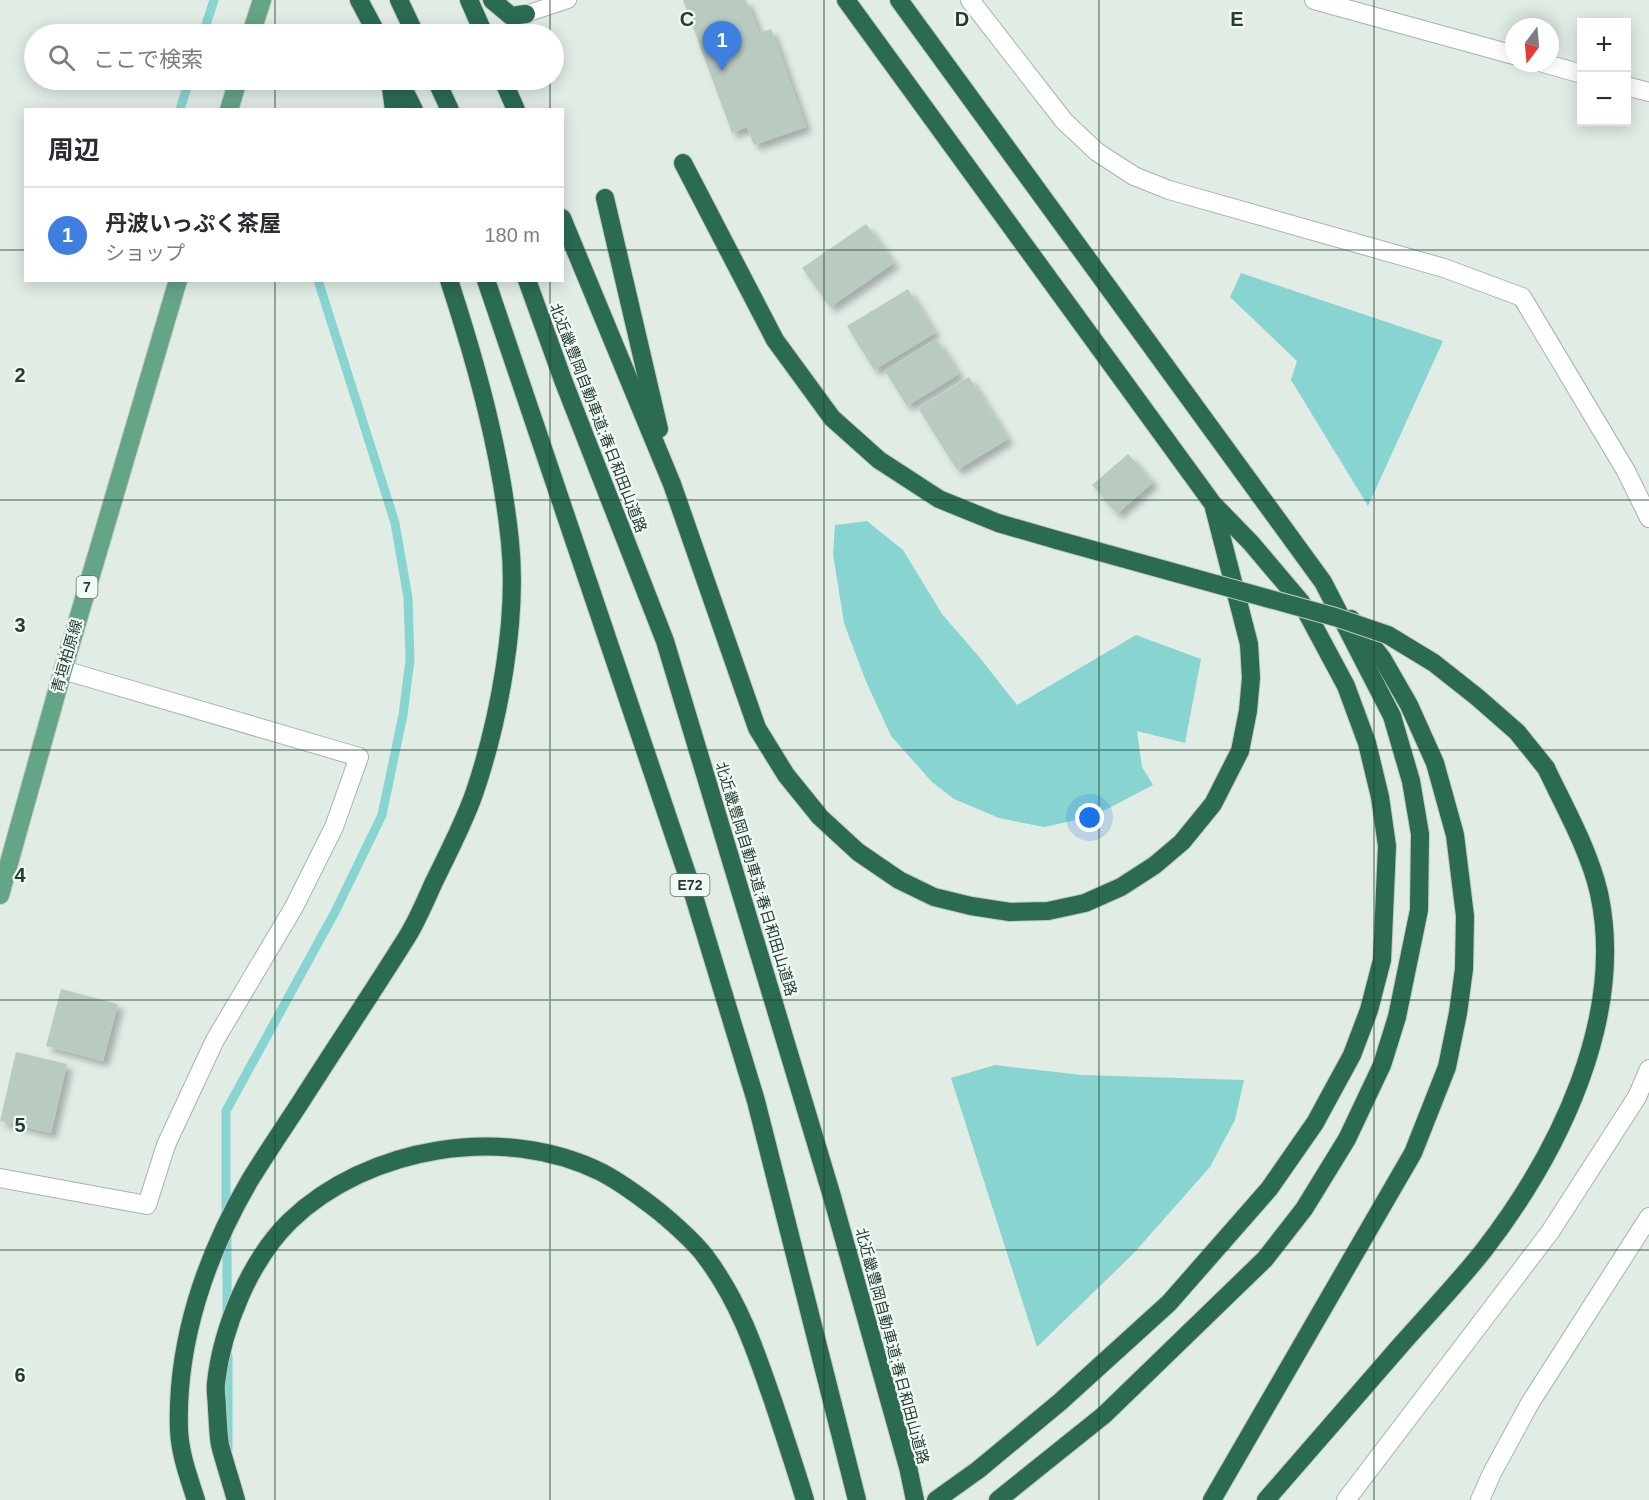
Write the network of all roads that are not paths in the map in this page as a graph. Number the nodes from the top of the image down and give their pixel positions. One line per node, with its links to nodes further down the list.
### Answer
1 (262, 0): 12 (main road)
2 (399, 0): 14 (highway)
3 (469, 0): 15 (highway)
4 (492, 0): 11 (highway)
5 (568, 0): 11 (lane)
6 (846, 0): 39 (highway)
7 (899, 0): 41 (highway)
8 (970, 0): 40 (street)
9 (1314, 0): 16 (street)
10 (360, 1): 13 (highway)
11 (526, 14)
12 (254, 24)
13 (372, 24)
14 (410, 24)
15 (480, 24)
16 (1505, 53)
17 (1559, 68): 18 (street)
18 (1577, 73)
19 (1631, 87): 25 (street)
20 (235, 90): 26 (main road)
21 (391, 90): 27 (highway)
22 (404, 90): 28 (highway)
23 (441, 90): 29 (highway)
24 (507, 90): 30 (highway)
25 (1649, 92)
26 (230, 108)
27 (394, 108)
28 (413, 108)
29 (449, 108)
30 (515, 108)
31 (683, 163): 55 (highway, bridge)
32 (605, 198): 38 (highway)
33 (564, 223): 38 (highway)
34 (177, 282): 42 (main road, 青垣柏原線 / 7)
35 (450, 282): 47 (highway)
36 (487, 282): 50 (highway, E72)
37 (528, 282): 51 (highway, 北近畿豊岡自動車道;春日和田山道路)
38 (672, 484): 39 (highway)
39 (1213, 504): 52 (highway)
40 (1649, 518)
41 (1323, 582): 53 (highway); 54 (highway)
42 (63, 670): 43 (main road, 青垣柏原線 / 7); 45 (street)
43 (0, 895)
44 (1649, 1069): 56 (street)
45 (0, 1178)
46 (1647, 1225): 57 (street)
47 (196, 1500)
48 (236, 1500): 49 (highway)
49 (805, 1500)
50 (857, 1500)
51 (915, 1500)
52 (936, 1500)
53 (998, 1500)
54 (1212, 1500)
55 (1266, 1500)
56 (1346, 1500)
57 (1480, 1500)

